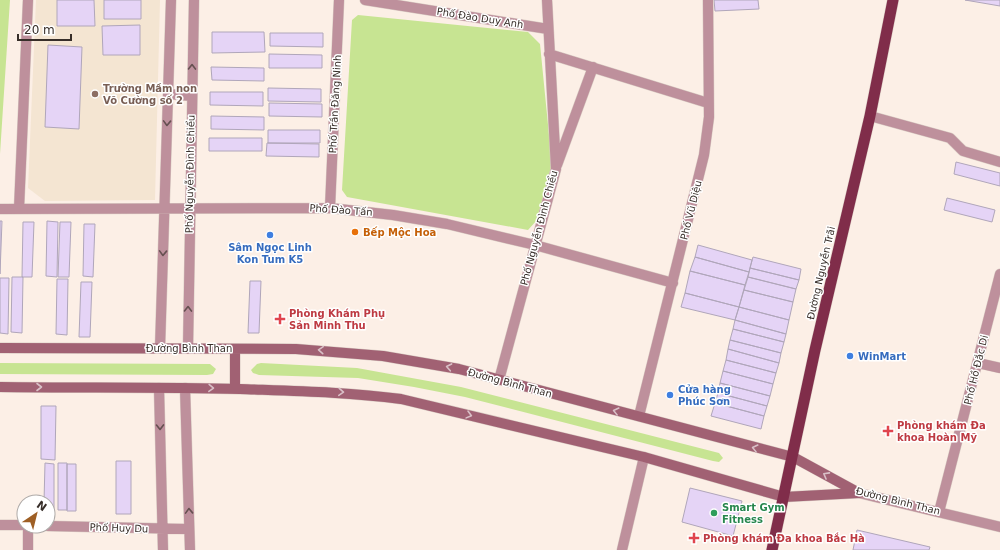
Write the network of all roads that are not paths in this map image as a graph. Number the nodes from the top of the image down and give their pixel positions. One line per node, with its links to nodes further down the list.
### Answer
1 (28, 0): 20 (street)
2 (170, 0): 12 (street)
3 (194, 0): 13 (street, Phố Nguyễn Đình Chiểu, one-way to 3)
4 (340, 0): 18 (street, Phố Trần Đăng Ninh)
5 (365, 0): 9 (street, Phố Đào Duy Anh)
6 (547, 0): 9 (street, Phố Nguyễn Đình Chiểu)
7 (708, 0): 14 (street, Phố Vũ Diệu)
8 (893, 0): 15 (highway, Đường Nguyễn Trãi)
9 (548, 29): 10 (street, Phố Nguyễn Đình Chiểu)
10 (549, 54): 11 (street); 17 (street, Phố Nguyễn Đình Chiểu)
11 (593, 68): 14 (street); 17 (street)
12 (168, 94): 13 (street); 21 (street, one-way to 21)
13 (192, 96): 22 (street, Phố Nguyễn Đình Chiểu)
14 (708, 103): 25 (street, Phố Vũ Diệu)
15 (870, 116): 16 (street); 38 (highway, Đường Nguyễn Trãi)
16 (1000, 162)
17 (556, 169): 23 (street, Phố Nguyễn Đình Chiểu)
18 (330, 208): 22 (street, Phố Đào Tấn); 23 (street, Phố Đào Tấn)
19 (0, 209): 20 (street, Phố Đào Tấn)
20 (19, 209): 21 (street, Phố Đào Tấn)
21 (164, 209): 22 (street, Phố Đào Tấn); 27 (street, one-way to 27)
22 (190, 209): 28 (street, Phố Nguyễn Đình Chiểu, one-way to 22)
23 (535, 245): 25 (street, Phố Đào Tấn); 32 (street, Phố Nguyễn Đình Chiểu)
24 (1000, 274): 30 (street, Phố Hồ Đắc Di)
25 (673, 283): 37 (street, Phố Vũ Diệu)
26 (0, 348): 27 (main road, Đường Bình Than)
27 (160, 348): 28 (main road, Đường Bình Than)
28 (188, 348): 29 (main road, Đường Bình Than)
29 (235, 348): 32 (main road, Đường Bình Than, one-way to 29); 36 (main road)
30 (978, 363): 31 (street); 42 (street, Phố Hồ Đắc Di)
31 (1000, 368)
32 (499, 380): 37 (main road, Đường Bình Than, one-way to 32)
33 (0, 387): 34 (main road, one-way to 34)
34 (159, 388): 35 (main road); 47 (street, one-way to 47)
35 (185, 388): 36 (main road, one-way to 36); 48 (street, one-way to 35)
36 (235, 389): 39 (main road, one-way to 39)
37 (639, 416): 38 (main road, Đường Bình Than, one-way to 37)
38 (793, 457): 40 (main road, Đường Bình Than, one-way to 38); 41 (highway, Đường Nguyễn Trãi)
39 (644, 458): 41 (main road); 53 (street)
40 (859, 493): 41 (main road); 42 (street, Đường Bình Than)
41 (784, 497): 54 (highway, Đường Nguyễn Trãi)
42 (939, 512): 46 (street, Đường Bình Than)
43 (0, 525): 44 (street)
44 (16, 525)
45 (56, 526): 47 (street, Phố Huy Du)
46 (1000, 527)
47 (162, 529): 48 (street, Phố Huy Du); 51 (street)
48 (189, 529): 52 (street)
49 (28, 534): 50 (street)
50 (28, 550)
51 (163, 550)
52 (190, 550)
53 (622, 550)
54 (772, 550)

